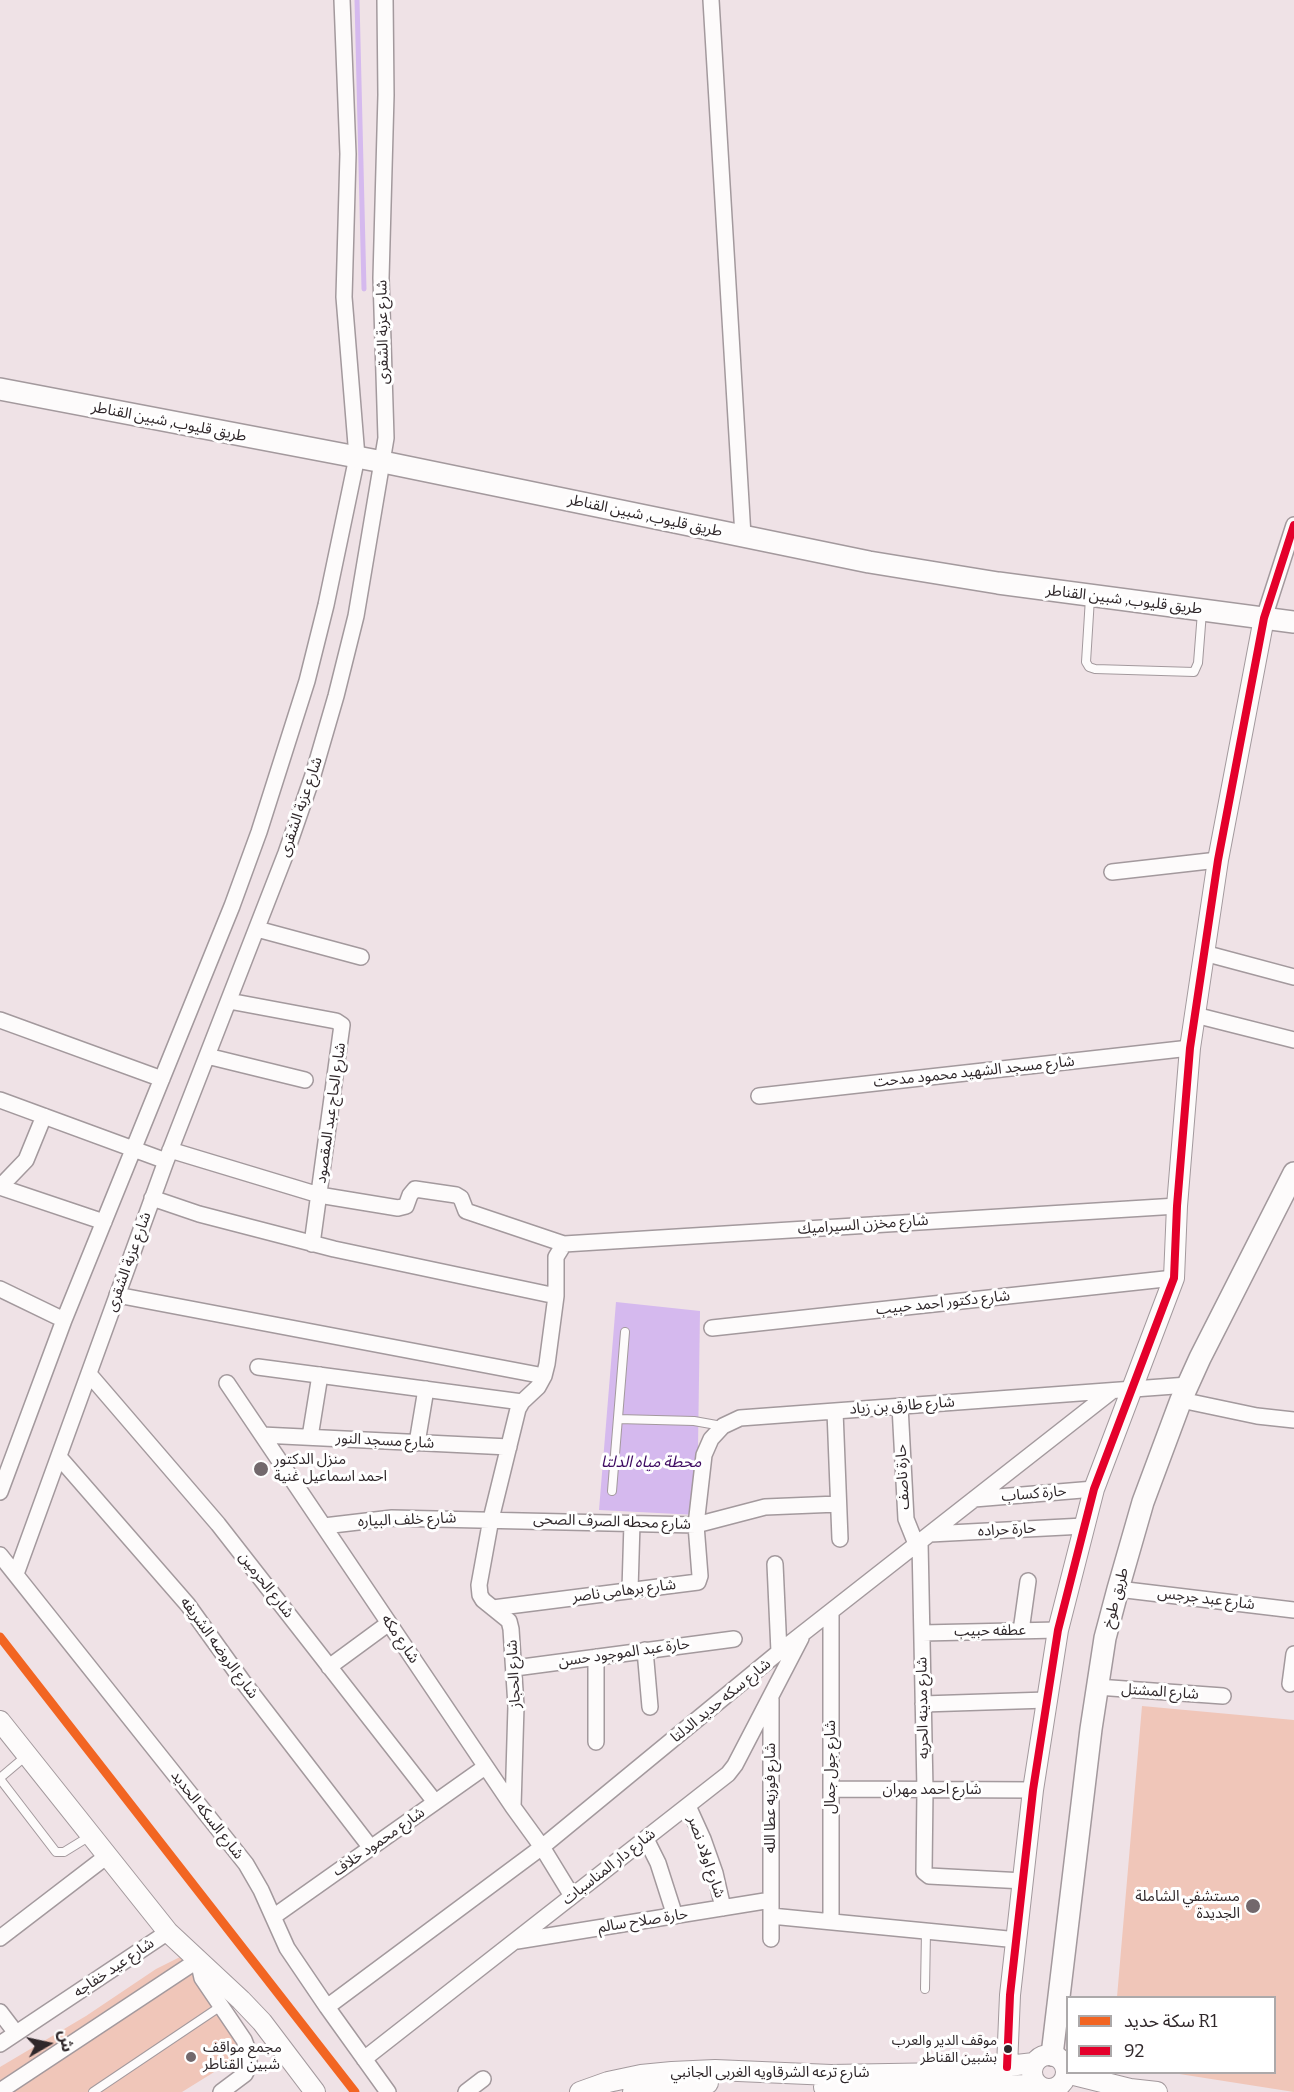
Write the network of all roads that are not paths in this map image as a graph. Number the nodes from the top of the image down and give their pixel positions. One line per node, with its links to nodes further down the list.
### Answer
1 (342, 0): 5 (street, شارع عزبة الشقرى)
2 (385, 0): 6 (street, شارع عزبة الشقرى)
3 (711, 0): 8 (street)
4 (0, 389): 5 (main road, طريق قليوب, شبين القناطر)
5 (357, 457): 6 (main road, طريق قليوب, شبين القناطر); 25 (street, شارع عزبة الشقرى)
6 (383, 462): 8 (main road, طريق قليوب, شبين القناطر); 15 (street, شارع عزبة الشقرى)
7 (1294, 525): 11 (street)
8 (743, 536): 9 (main road, طريق قليوب, شبين القناطر)
9 (1091, 596): 10 (main road, طريق قليوب, شبين القناطر); 10 (lane)
10 (1202, 610): 11 (main road, طريق قليوب, شبين القناطر)
11 (1264, 618): 12 (main road, طريق قليوب, شبين القناطر); 13 (street)
12 (1293, 620)
13 (1218, 860): 14 (street); 16 (street)
14 (1112, 872)
15 (257, 929): 17 (street); 19 (street, شارع عزبة الشقرى)
16 (1204, 953): 18 (street); 20 (street)
17 (361, 957)
18 (1294, 977)
19 (229, 1000): 24 (street, شارع عزبة الشقرى); 34 (street, شارع الحاج عبد المقصود)
20 (1195, 1015): 22 (street); 23 (street)
21 (0, 1020): 25 (street)
22 (1294, 1040)
23 (1190, 1048): 27 (street, شارع مسجد الشهيد محمود مدحت); 36 (street)
24 (207, 1056): 26 (street); 31 (street, شارع عزبة الشقرى)
25 (162, 1079): 30 (street, شارع عزبة الشقرى)
26 (305, 1080)
27 (759, 1096)
28 (0, 1100): 29 (street)
29 (44, 1116): 30 (street); 33 (street)
30 (133, 1149): 31 (street); 37 (street, شارع عزبة الشقرى)
31 (168, 1156): 34 (street); 35 (street, شارع عزبة الشقرى)
32 (1294, 1173): 54 (main road, طريق طوخ)
33 (0, 1187): 37 (street)
34 (319, 1196): 38 (street, شارع الحاج عبد المقصود); 39 (street)
35 (152, 1198): 38 (street); 42 (street, شارع عزبة الشقرى)
36 (1177, 1206): 39 (street, شارع مخزن السيراميك); 40 (street)
37 (104, 1222): 44 (street, شارع عزبة الشقرى)
38 (312, 1244): 43 (street)
39 (560, 1250): 43 (street)
40 (1174, 1278): 45 (street, شارع دكتور احمد حبيب); 53 (street)
41 (0, 1289): 44 (street)
42 (117, 1295): 48 (street, شارع عزبة الشقرى); 50 (street)
43 (556, 1296): 50 (street)
44 (64, 1320): 68 (street, شارع عزبة الشقرى)
45 (712, 1328)
46 (625, 1332): 58 (lane)
47 (258, 1367): 49 (street)
48 (89, 1374): 65 (street, شارع عزبة الشقرى); 97 (street, شارع الحرمين)
49 (320, 1375): 52 (street); 62 (street)
50 (544, 1376): 55 (street)
51 (227, 1383): 61 (street, شارع مكه)
52 (426, 1389): 55 (street); 63 (street)
53 (1122, 1390): 54 (street, شارع طارق بن زياد); 56 (street, شارع طارق بن زياد); 66 (street); 69 (street, شارع سكه حديد الدلتا)
54 (1185, 1392): 59 (street, شارع طارق بن زياد); 82 (main road, طريق طوخ)
55 (522, 1402): 64 (street, شارع الحجاز)
56 (900, 1406): 57 (street, شارع طارق بن زياد); 77 (street, حارة ناصف)
57 (835, 1411): 60 (street, شارع طارق بن زياد); 70 (street)
58 (618, 1419): 60 (lane); 67 (lane)
59 (1294, 1420)
60 (723, 1426): 73 (street)
61 (262, 1435): 62 (street, شارع مسجد النور); 74 (street, شارع مكه)
62 (310, 1437): 63 (street, شارع مسجد النور)
63 (417, 1443): 64 (street, شارع مسجد النور)
64 (508, 1447): 71 (street, شارع الحجاز)
65 (59, 1457): 80 (street, شارع عزبة الشقرى); 120 (street, شارع الروضه الشريفه)
66 (1094, 1489): 69 (street, حارة كساب); 75 (street)
67 (612, 1491)
68 (0, 1492)
69 (974, 1499): 77 (street, شارع سكه حديد الدلتا)
70 (838, 1504): 73 (street, شارع محطه الصرف الصحى); 76 (street)
71 (491, 1519): 72 (street, شارع محطه الصرف الصحى); 74 (street, شارع خلف البياره); 84 (street, شارع الحجاز)
72 (632, 1523): 73 (street, شارع محطه الصرف الصحى); 83 (street)
73 (696, 1525): 83 (street, شارع برهامى ناصر)
74 (324, 1526): 87 (street, شارع مكه)
75 (1084, 1526): 77 (street, حارة حراده); 88 (street)
76 (840, 1539)
77 (922, 1540): 86 (street, شارع سكه حديد الدلتا); 91 (street, شارع مدينه الحريه)
78 (0, 1555): 80 (street, شارع السكه الحديد)
79 (775, 1564): 94 (street)
80 (16, 1574): 128 (street, شارع السكه الحديد)
81 (1028, 1581): 89 (street)
82 (1118, 1589): 85 (street, شارع عبد جرجس); 100 (main road, طريق طوخ)
83 (630, 1590): 84 (street, شارع برهامى ناصر)
84 (493, 1608): 98 (street, شارع الحجاز)
85 (1294, 1610)
86 (831, 1612): 90 (street, شارع سكه حديد الدلتا); 111 (street, شارع جول جمال)
87 (389, 1623): 97 (street); 109 (street, شارع مكه)
88 (1058, 1630): 89 (street, عطفه حبيب); 103 (street)
89 (1022, 1631): 91 (street, عطفه حبيب)
90 (804, 1633): 94 (street, شارع سكه حديد الدلتا); 101 (street, شارع دار المناسبات)
91 (922, 1633): 104 (street, شارع مدينه الحريه)
92 (734, 1639): 93 (street, حارة عبد الموجود حسن)
93 (645, 1650): 96 (street, حارة عبد الموجود حسن); 105 (street)
94 (779, 1652): 119 (street, شارع سكه حديد الدلتا)
95 (1294, 1654): 99 (street)
96 (596, 1657): 98 (street, حارة عبد الموجود حسن); 107 (street)
97 (329, 1667): 114 (street, شارع الحرمين)
98 (515, 1668): 116 (street, شارع الحجاز)
99 (1290, 1684)
100 (1097, 1687): 102 (street, شارع المشتل); 144 (main road, طريق طوخ)
101 (771, 1696): 115 (street, شارع دار المناسبات); 124 (street, شارع فوزيه عطا الله)
102 (1223, 1696)
103 (1047, 1700): 104 (street); 113 (street)
104 (923, 1704): 112 (street, شارع مدينه الحريه)
105 (650, 1707)
106 (0, 1721): 108 (street)
107 (596, 1742)
108 (27, 1755): 110 (lane); 117 (street)
109 (485, 1767): 114 (street, شارع محمود خلاف); 116 (street, شارع مكه)
110 (0, 1778): 117 (lane)
111 (831, 1789): 112 (street, شارع احمد مهران); 129 (street, شارع جول جمال)
112 (925, 1790): 113 (street, شارع احمد مهران); 122 (street, شارع مدينه الحريه)
113 (1033, 1790): 122 (street)
114 (435, 1802): 120 (street, شارع محمود خلاف)
115 (688, 1806): 118 (street, شارع دار المناسبات); 125 (street, شارع اولاد نصر)
116 (513, 1808): 119 (street, شارع مكه)
117 (91, 1836): 121 (street)
118 (646, 1839): 123 (street, شارع دار المناسبات); 126 (street)
119 (542, 1847): 123 (street, شارع مكه); 139 (street, شارع سكه حديد الدلتا)
120 (371, 1848): 128 (street, شارع محمود خلاف)
121 (107, 1856): 131 (street); 132 (street)
122 (1024, 1881): 134 (street)
123 (572, 1896): 135 (street, شارع دار المناسبات)
124 (771, 1900): 125 (street, حارة صلاح سالم); 127 (street, شارع فوزيه عطا الله)
125 (723, 1908): 126 (street, حارة صلاح سالم)
126 (675, 1916): 135 (street, حارة صلاح سالم)
127 (771, 1916): 129 (street); 133 (street, شارع فوزيه عطا الله)
128 (273, 1917): 139 (street, شارع السكه الحديد)
129 (831, 1921): 130 (street)
130 (926, 1931): 134 (street); 137 (lane)
131 (168, 1932): 136 (street); 141 (street, شارع عيد خفاجه)
132 (0, 1938)
133 (771, 1939)
134 (1018, 1940): 145 (street)
135 (514, 1941): 143 (street, شارع دار المناسبات)
136 (198, 1960): 138 (street); 150 (street); 153 (street)
137 (925, 1989)
138 (221, 2006): 151 (lane); 152 (street)
139 (327, 2007): 143 (street, شارع السكه الحديد)
140 (0, 2012): 141 (street)
141 (16, 2033): 142 (street, شارع عيد خفاجه)
142 (0, 2044)
143 (364, 2059): 154 (street, شارع السكه الحديد)
144 (1043, 2059): 145 (street, شارع ترعه الشرقاويه الغربى الجانبي); 146 (street); 149 (street)
145 (1007, 2067): 156 (street, شارع ترعه الشرقاويه الغربى الجانبي)
146 (1066, 2073): 149 (street)
147 (1070, 2074): 158 (street)
148 (483, 2079): 155 (street)
149 (1037, 2084): 157 (street)
150 (0, 2091)
151 (93, 2092)
152 (221, 2092)
153 (315, 2092)
154 (388, 2092)
155 (466, 2092)
156 (580, 2092)
157 (633, 2092)
158 (1157, 2092)

